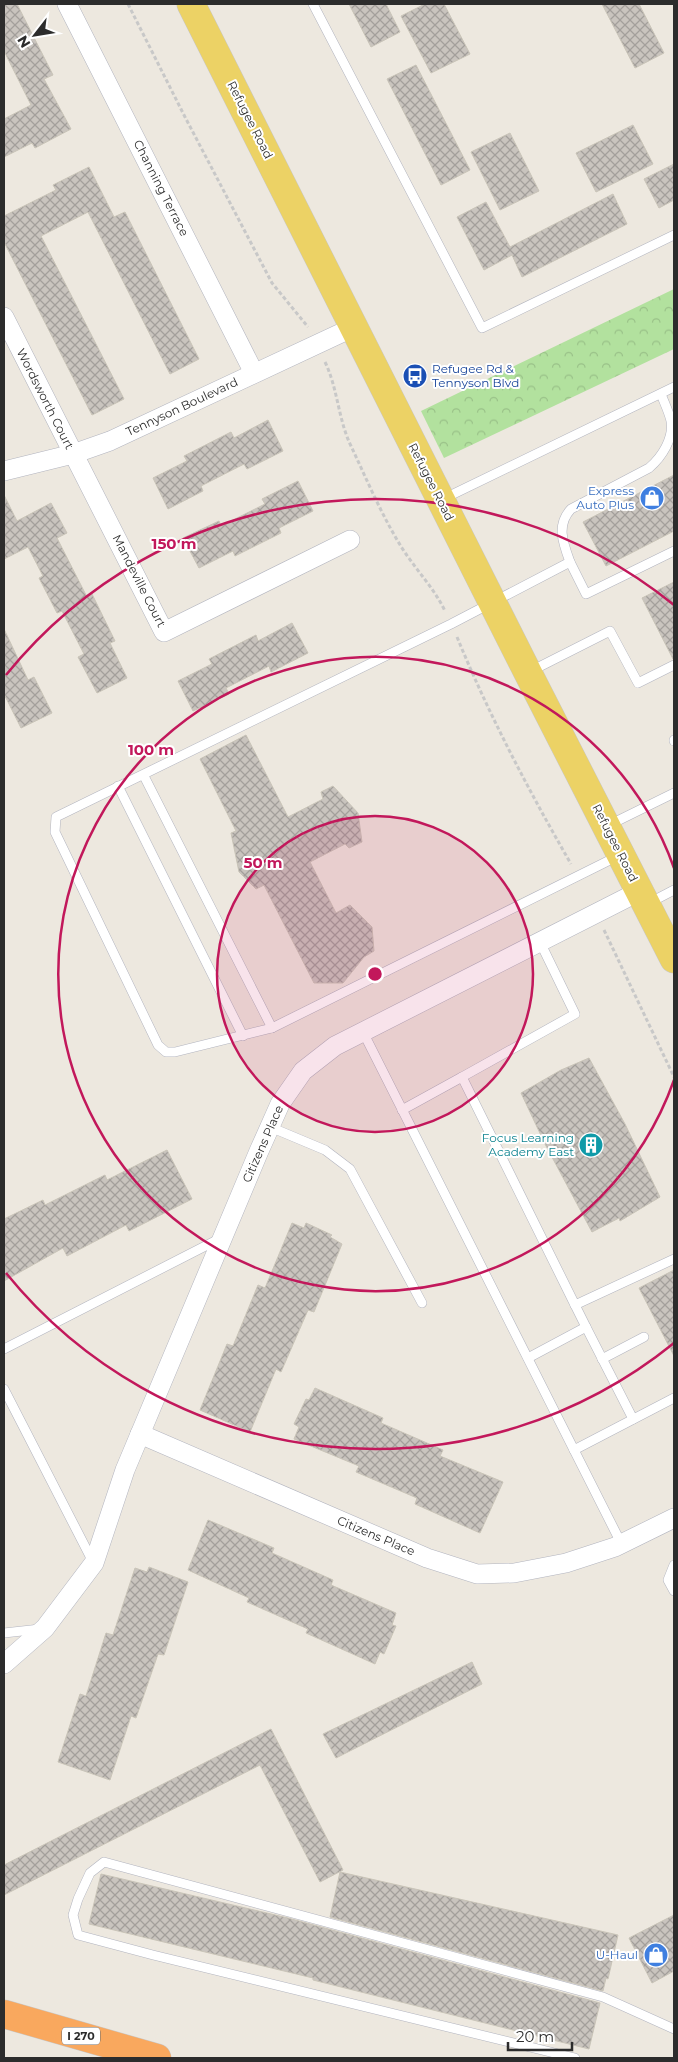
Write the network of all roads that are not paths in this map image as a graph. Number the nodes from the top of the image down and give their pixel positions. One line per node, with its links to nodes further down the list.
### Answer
1 (67, 4): 7 (street, Channing Terrace)
2 (191, 4): 6 (main road, Refugee Road)
3 (313, 4): 4 (lane)
4 (674, 235)
5 (4, 317): 10 (street, Wordsworth Court)
6 (354, 327): 7 (street, Tennyson Boulevard); 12 (main road, Refugee Road)
7 (254, 373): 10 (street, Tennyson Boulevard)
8 (674, 387): 9 (lane)
9 (661, 394): 12 (lane); 15 (lane)
10 (74, 454): 11 (street, Tennyson Boulevard); 13 (street, Mandeville Court)
11 (4, 471)
12 (440, 500): 16 (main road, Refugee Road)
13 (350, 540)
14 (674, 552): 15 (lane)
15 (570, 562): 16 (lane)
16 (493, 604): 18 (main road, Refugee Road); 19 (lane)
17 (674, 665): 18 (lane)
18 (528, 672): 22 (main road, Refugee Road)
19 (144, 776): 20 (lane); 28 (lane)
20 (118, 786): 30 (lane); 30 (lane)
21 (674, 793): 22 (lane)
22 (606, 826): 23 (main road, Refugee Road)
23 (621, 855): 25 (main road, Refugee Road); 28 (lane)
24 (674, 890): 25 (lane)
25 (643, 898): 26 (street, Citizens Place); 27 (main road, Refugee Road)
26 (540, 942): 29 (street, Citizens Place); 31 (lane)
27 (673, 954)
28 (272, 1028): 30 (lane)
29 (362, 1032): 32 (lane); 33 (street, Citizens Place)
30 (243, 1036)
31 (462, 1077): 32 (lane); 37 (lane)
32 (402, 1110): 41 (lane)
33 (270, 1126): 34 (street, Citizens Place); 36 (lane)
34 (223, 1236): 40 (lane); 46 (street, Citizens Place)
35 (674, 1259): 37 (lane)
36 (422, 1302)
37 (575, 1305): 38 (lane)
38 (586, 1327): 41 (lane); 42 (lane)
39 (644, 1338): 42 (lane)
40 (4, 1349)
41 (528, 1358): 47 (lane)
42 (602, 1359): 45 (lane)
43 (4, 1389): 50 (lane)
44 (674, 1398): 45 (lane)
45 (633, 1419): 47 (lane)
46 (140, 1434): 49 (street, Citizens Place); 50 (street, Citizens Place)
47 (574, 1450): 49 (lane)
48 (674, 1521): 49 (street, Citizens Place)
49 (622, 1543)
50 (94, 1563): 53 (street, Citizens Place)
51 (674, 1565): 52 (lane)
52 (674, 1591)
53 (45, 1628): 54 (lane); 55 (street, Citizens Place)
54 (4, 1633)
55 (4, 1664)
56 (4, 2014): 58 (highway, I 270)
57 (674, 2029): 59 (lane)
58 (157, 2058)
59 (575, 2058)

